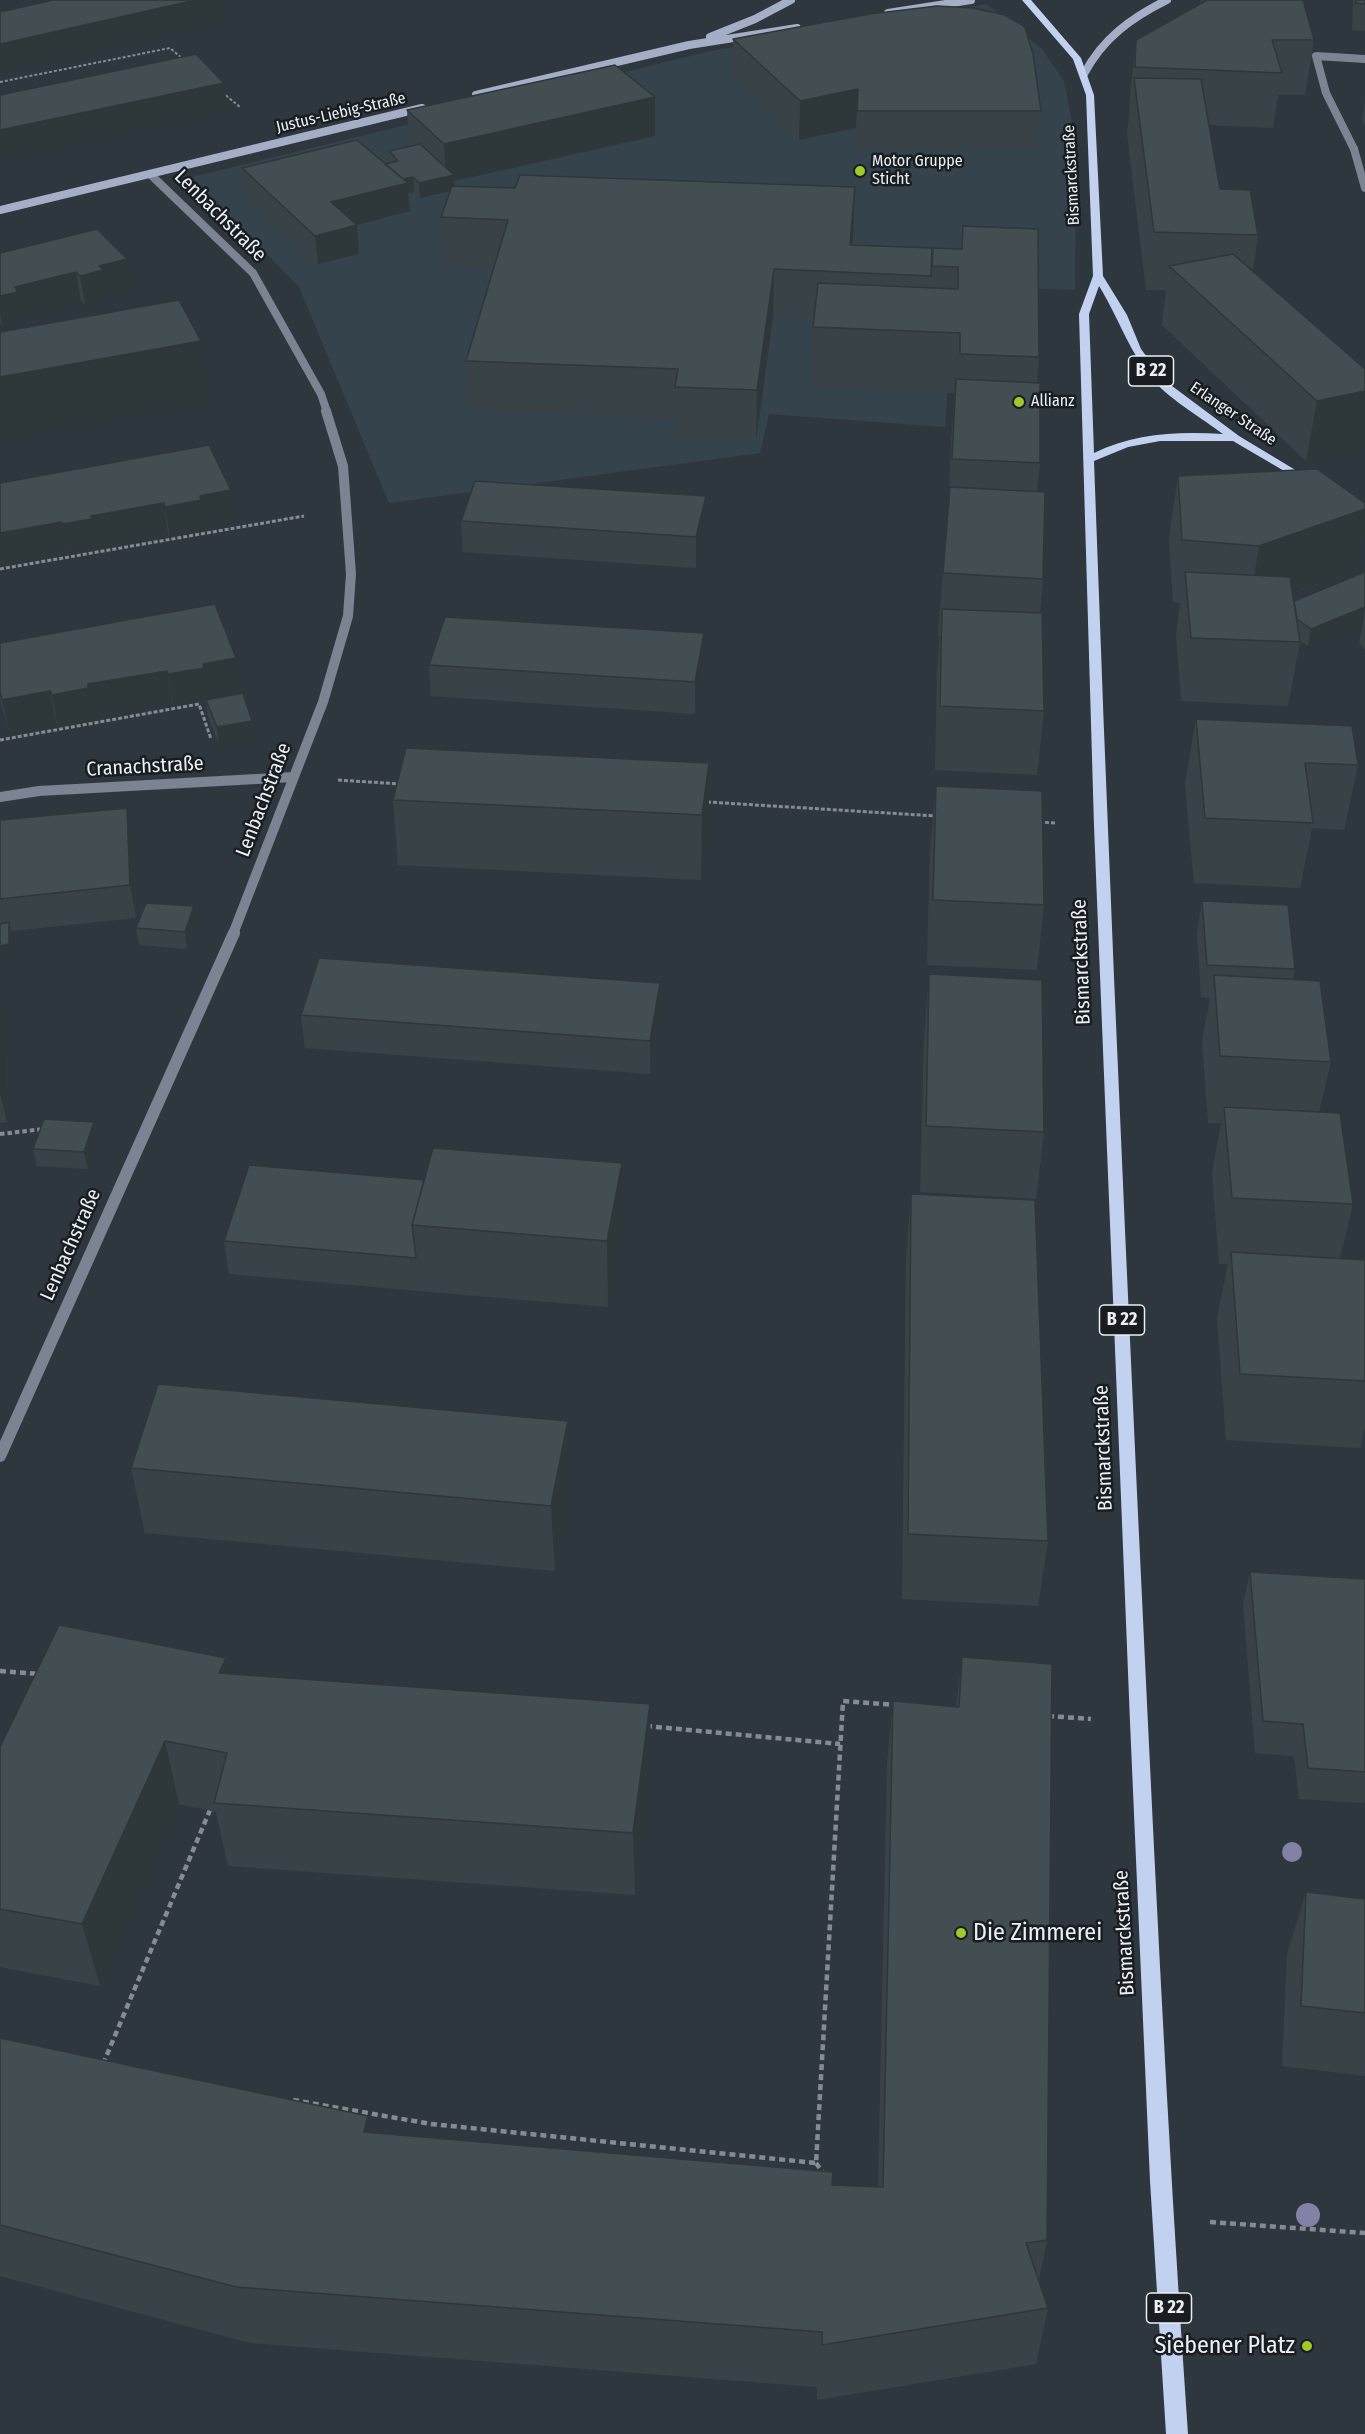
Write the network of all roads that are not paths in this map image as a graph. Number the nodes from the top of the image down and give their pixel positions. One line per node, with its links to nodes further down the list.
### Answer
1 (791, 0): 7 (main road)
2 (972, 0): 5 (main road)
3 (1026, 0): 9 (main road, B 22)
4 (1167, 0): 9 (main road)
5 (882, 14)
6 (803, 27): 7 (main road)
7 (689, 45): 10 (main road)
8 (1365, 59): 13 (street)
9 (1084, 74): 15 (main road, Bismarckstraße / B 22)
10 (462, 98)
11 (428, 106): 12 (main road, Justus-Liebig-Straße)
12 (151, 175): 14 (main road, Justus-Liebig-Straße); 19 (street, Lenbachstraße)
13 (1365, 188)
14 (0, 210)
15 (1098, 276): 16 (main road, Erlanger Straße / B 22); 17 (main road, B 22)
16 (1235, 438): 17 (main road, B 22); 18 (main road, Erlanger Straße / B 22)
17 (1090, 459): 22 (main road, Bismarckstraße / B 22)
18 (1318, 487)
19 (293, 777): 20 (street, Cranachstraße); 21 (street, Lenbachstraße)
20 (0, 797)
21 (0, 1456)
22 (1177, 2434)

